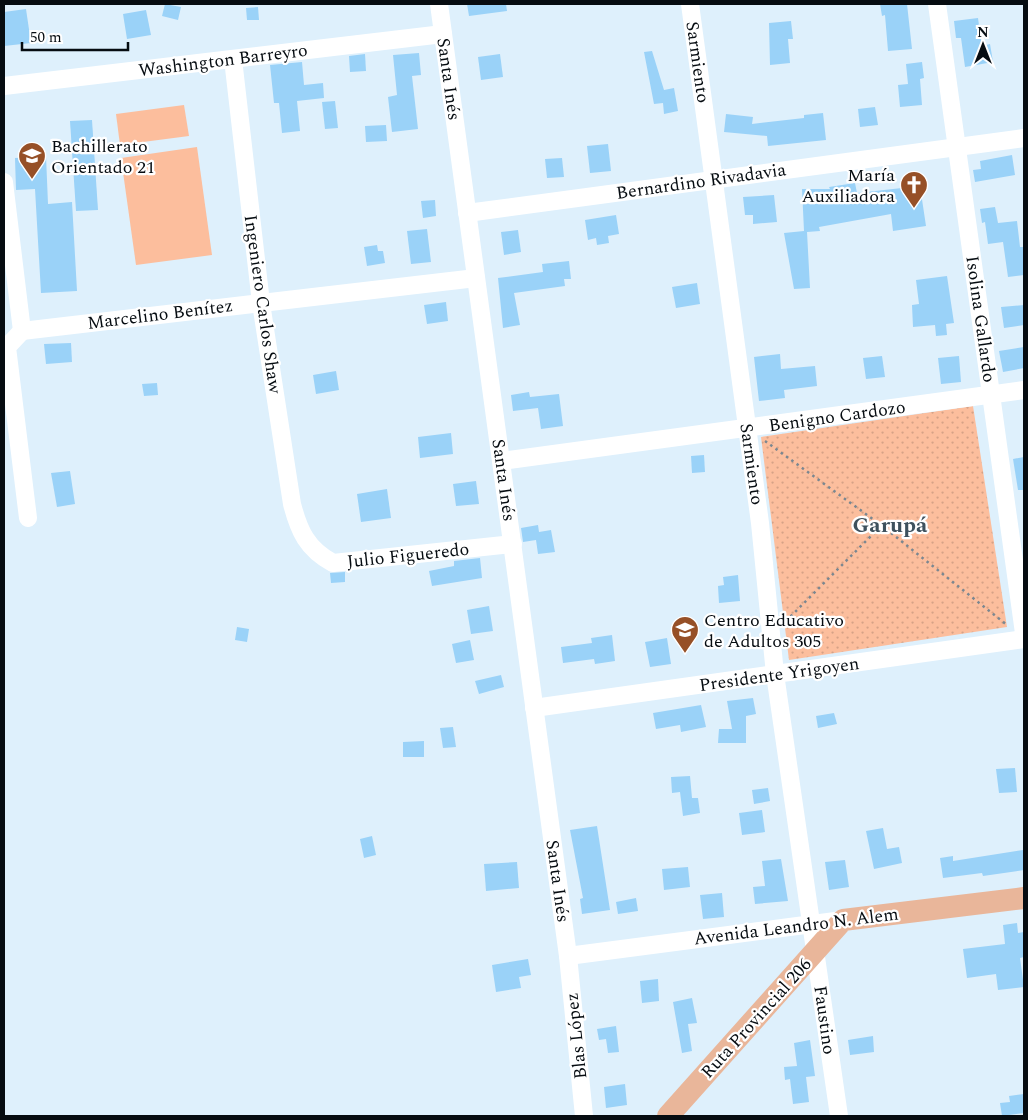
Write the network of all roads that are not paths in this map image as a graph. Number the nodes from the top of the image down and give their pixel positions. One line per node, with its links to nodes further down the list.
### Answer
1 (439, 4): 4 (street, Santa Inés)
2 (690, 4): 9 (street, Sarmiento)
3 (936, 4): 8 (street, Isolina Gallardo)
4 (443, 34): 5 (street, Washington Barreyro); 11 (street, Santa Inés)
5 (233, 59): 6 (street, Washington Barreyro); 13 (street, Ingeniero Carlos Shaw)
6 (4, 86)
7 (1024, 138): 8 (street, Bernardino Rivadavia)
8 (956, 147): 9 (street, Bernardino Rivadavia); 16 (street, Isolina Gallardo)
9 (714, 180): 11 (street, Bernardino Rivadavia); 17 (street, Sarmiento)
10 (4, 182): 14 (street)
11 (467, 213): 12 (street, Santa Inés)
12 (476, 278): 13 (street, Marcelino Benítez); 18 (street, Santa Inés)
13 (262, 302): 14 (street, Marcelino Benítez); 21 (street, Ingeniero Carlos Shaw)
14 (22, 331): 19 (street)
15 (1024, 390): 16 (street, Benigno Cardozo)
16 (991, 394): 17 (street, Benigno Cardozo); 22 (street, Isolina Gallardo)
17 (747, 428): 18 (street, Benigno Cardozo); 24 (street, Sarmiento)
18 (501, 461): 20 (street, Santa Inés)
19 (28, 518)
20 (513, 544): 21 (street, Julio Figueredo); 25 (street, Santa Inés)
21 (309, 546)
22 (1017, 630)
23 (1024, 639): 24 (street, Presidente Yrigoyen)
24 (775, 674): 25 (street, Presidente Yrigoyen); 28 (street, Sarmiento)
25 (534, 708): 30 (street, Santa Inés)
26 (1024, 898): 27 (main road, Avenida Leandro N. Alem)
27 (843, 920): 28 (street, Avenida Leandro N. Alem); 29 (main road, Ruta Provincial 206)
28 (812, 924): 29 (street, Faustino); 30 (street, Avenida Leandro N. Alem)
29 (815, 952): 32 (main road, Ruta Provincial 206); 33 (street, Faustino)
30 (568, 956): 31 (street, Blas López)
31 (584, 1116)
32 (668, 1116)
33 (839, 1116)

